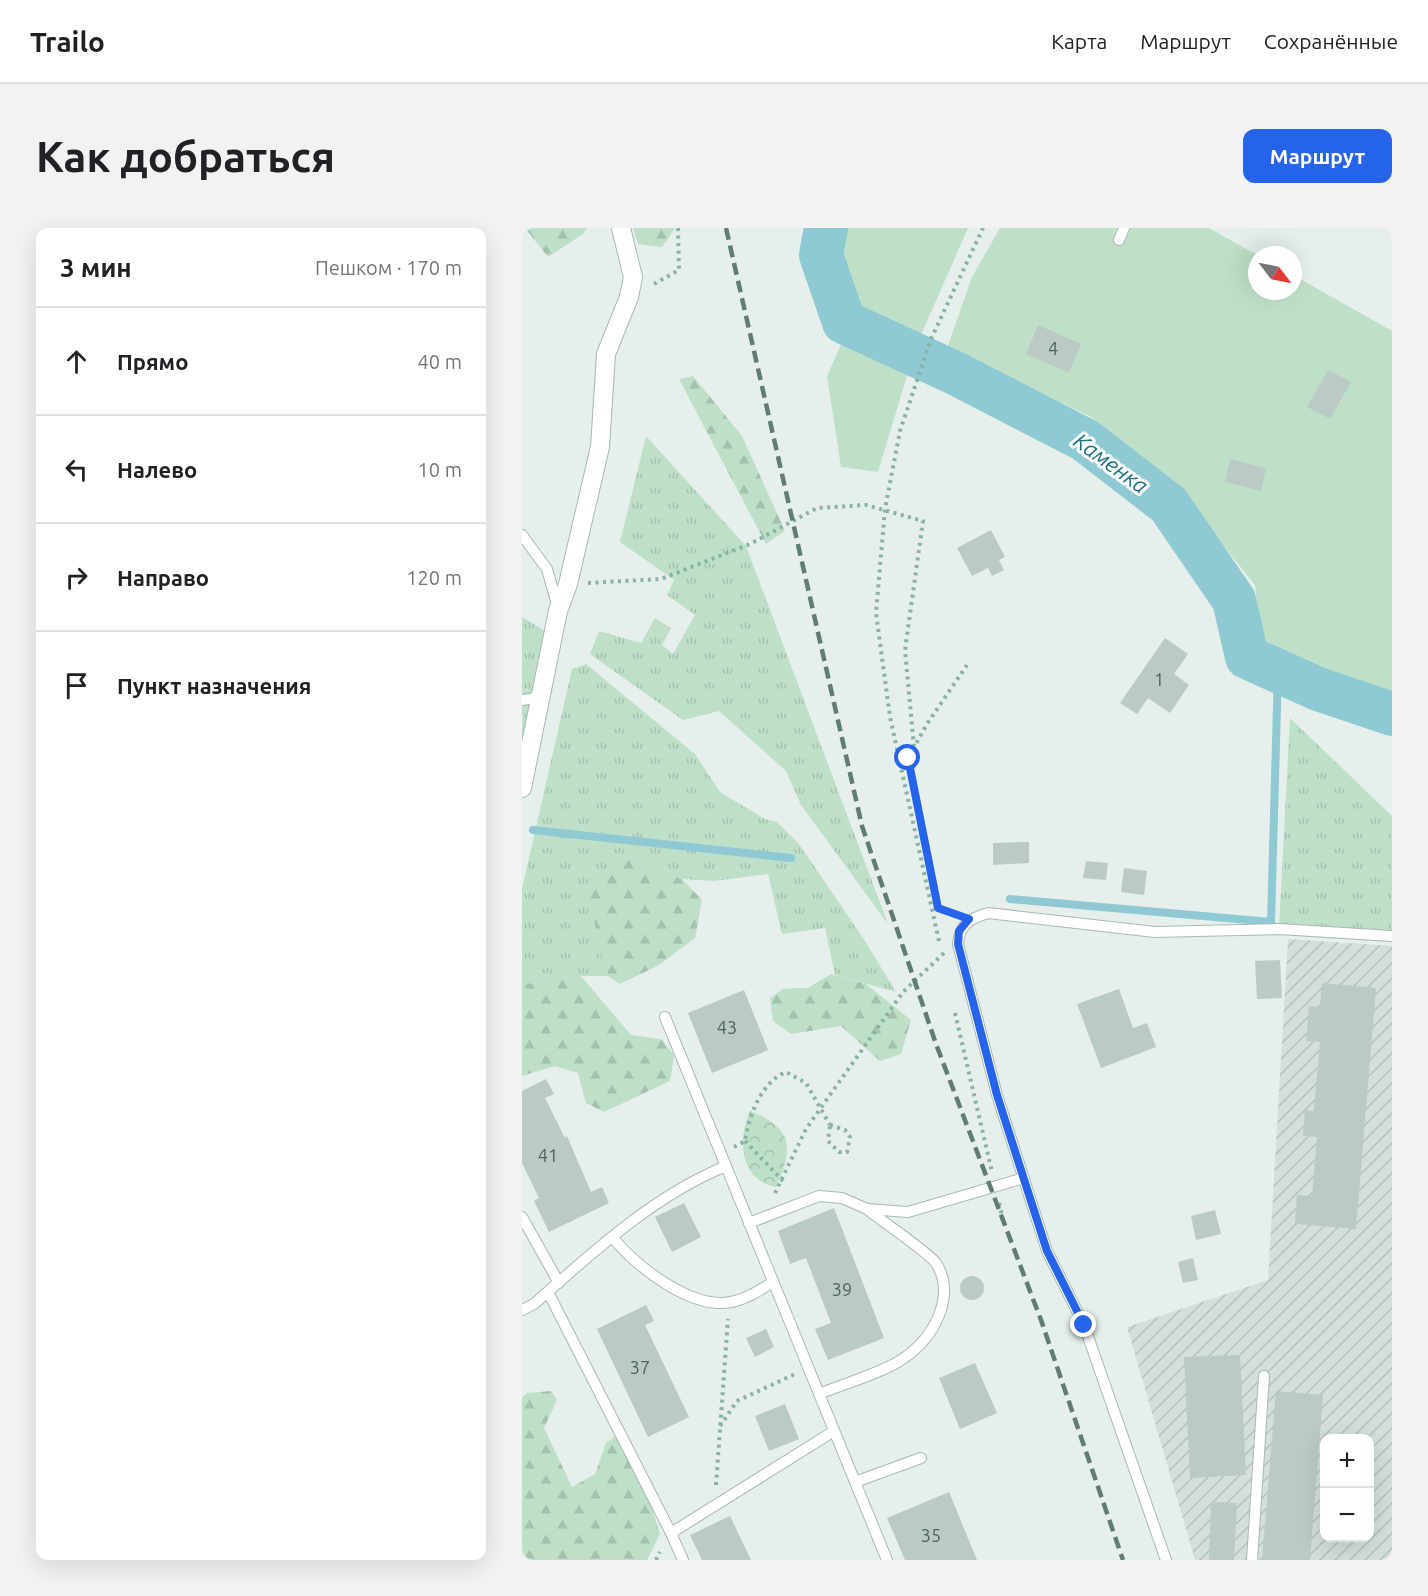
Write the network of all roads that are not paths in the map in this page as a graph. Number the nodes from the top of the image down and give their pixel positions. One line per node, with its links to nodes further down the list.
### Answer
1 (621, 228): 5 (street)
2 (1124, 228): 3 (lane)
3 (1119, 240)
4 (522, 535): 5 (lane)
5 (558, 611): 6 (street)
6 (541, 696): 7 (lane); 8 (street)
7 (522, 699)
8 (522, 788)
9 (1392, 936): 12 (lane)
10 (665, 1017): 11 (lane)
11 (726, 1166): 15 (lane); 16 (lane)
12 (1024, 1178): 13 (lane); 29 (lane)
13 (867, 1209): 15 (lane); 22 (lane)
14 (522, 1217): 18 (lane)
15 (749, 1223): 17 (lane)
16 (613, 1238): 17 (lane); 18 (lane)
17 (773, 1282): 22 (lane)
18 (559, 1283): 19 (lane)
19 (548, 1292): 20 (lane); 26 (lane)
20 (522, 1310)
21 (1264, 1376): 30 (lane)
22 (819, 1394): 23 (lane)
23 (834, 1431): 25 (lane); 26 (lane)
24 (921, 1458): 25 (lane)
25 (855, 1482): 28 (lane)
26 (671, 1533): 27 (lane)
27 (683, 1560)
28 (887, 1560)
29 (1166, 1560)
30 (1252, 1560)

